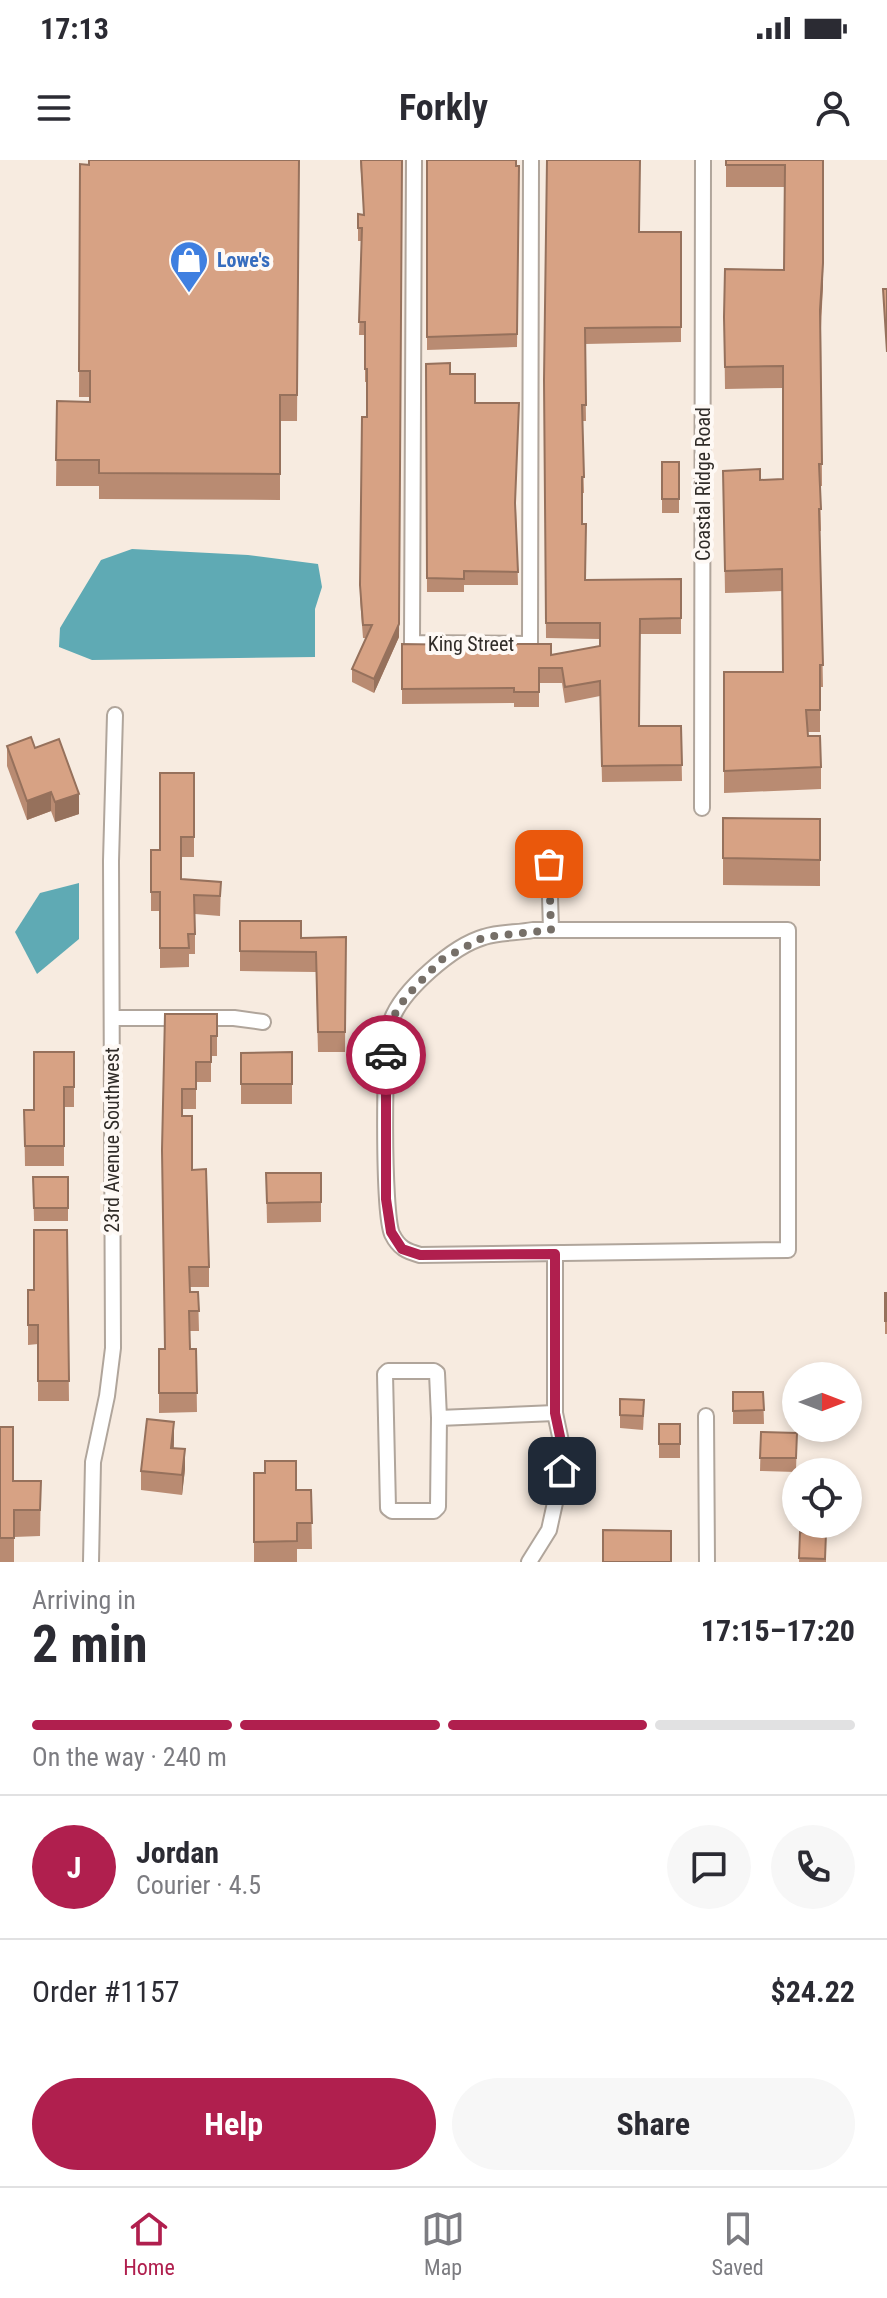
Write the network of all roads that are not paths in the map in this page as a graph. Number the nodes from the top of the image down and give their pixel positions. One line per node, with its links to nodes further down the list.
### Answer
1 (414, 160): 2 (street, King Street)
2 (531, 160)
3 (703, 160): 5 (street, Coastal Ridge Road)
4 (115, 715): 8 (street, 23rd Avenue Southwest)
5 (702, 808)
6 (549, 864): 7 (street)
7 (551, 930): 10 (street); 10 (street)
8 (113, 1018): 9 (street); 14 (street, 23rd Avenue Southwest)
9 (263, 1022)
10 (555, 1254): 11 (street)
11 (555, 1413): 13 (street); 15 (street)
12 (706, 1416): 16 (street)
13 (439, 1418): 13 (street)
14 (91, 1562)
15 (529, 1562)
16 (707, 1562)

